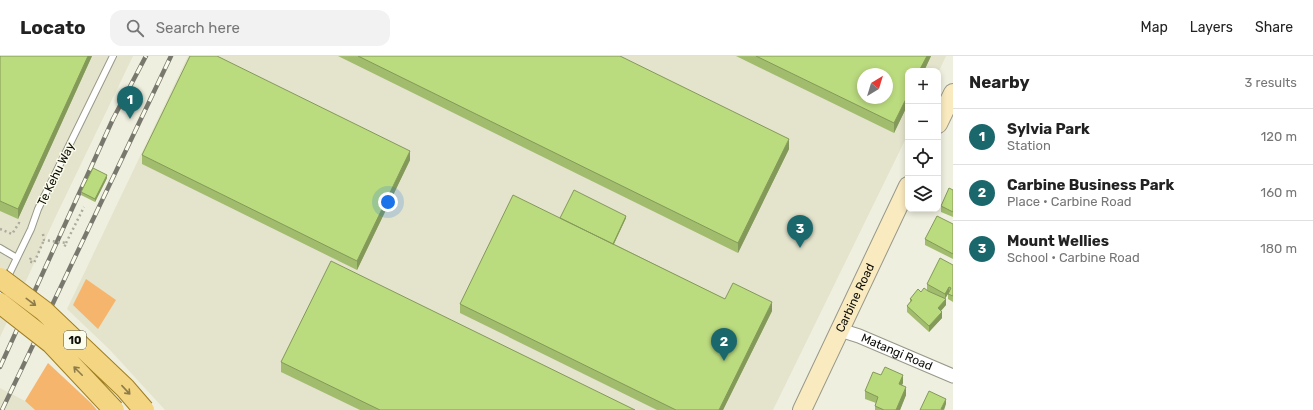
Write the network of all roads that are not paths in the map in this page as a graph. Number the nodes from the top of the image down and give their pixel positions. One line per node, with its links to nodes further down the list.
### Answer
1 (113, 56): 6 (lane, Te Kehu Way)
2 (953, 94): 3 (main road)
3 (941, 118)
4 (905, 192): 10 (main road, Carbine Road)
5 (0, 248): 6 (lane)
6 (17, 258): 8 (lane, Te Kehu Way)
7 (0, 278): 13 (main road, 10, one-way to 13, bridge)
8 (0, 293)
9 (0, 303): 12 (main road, 10, one-way to 9, bridge)
10 (840, 330): 11 (street, Matangi Road); 14 (main road, Carbine Road)
11 (953, 376)
12 (114, 410)
13 (144, 410)
14 (802, 410)

